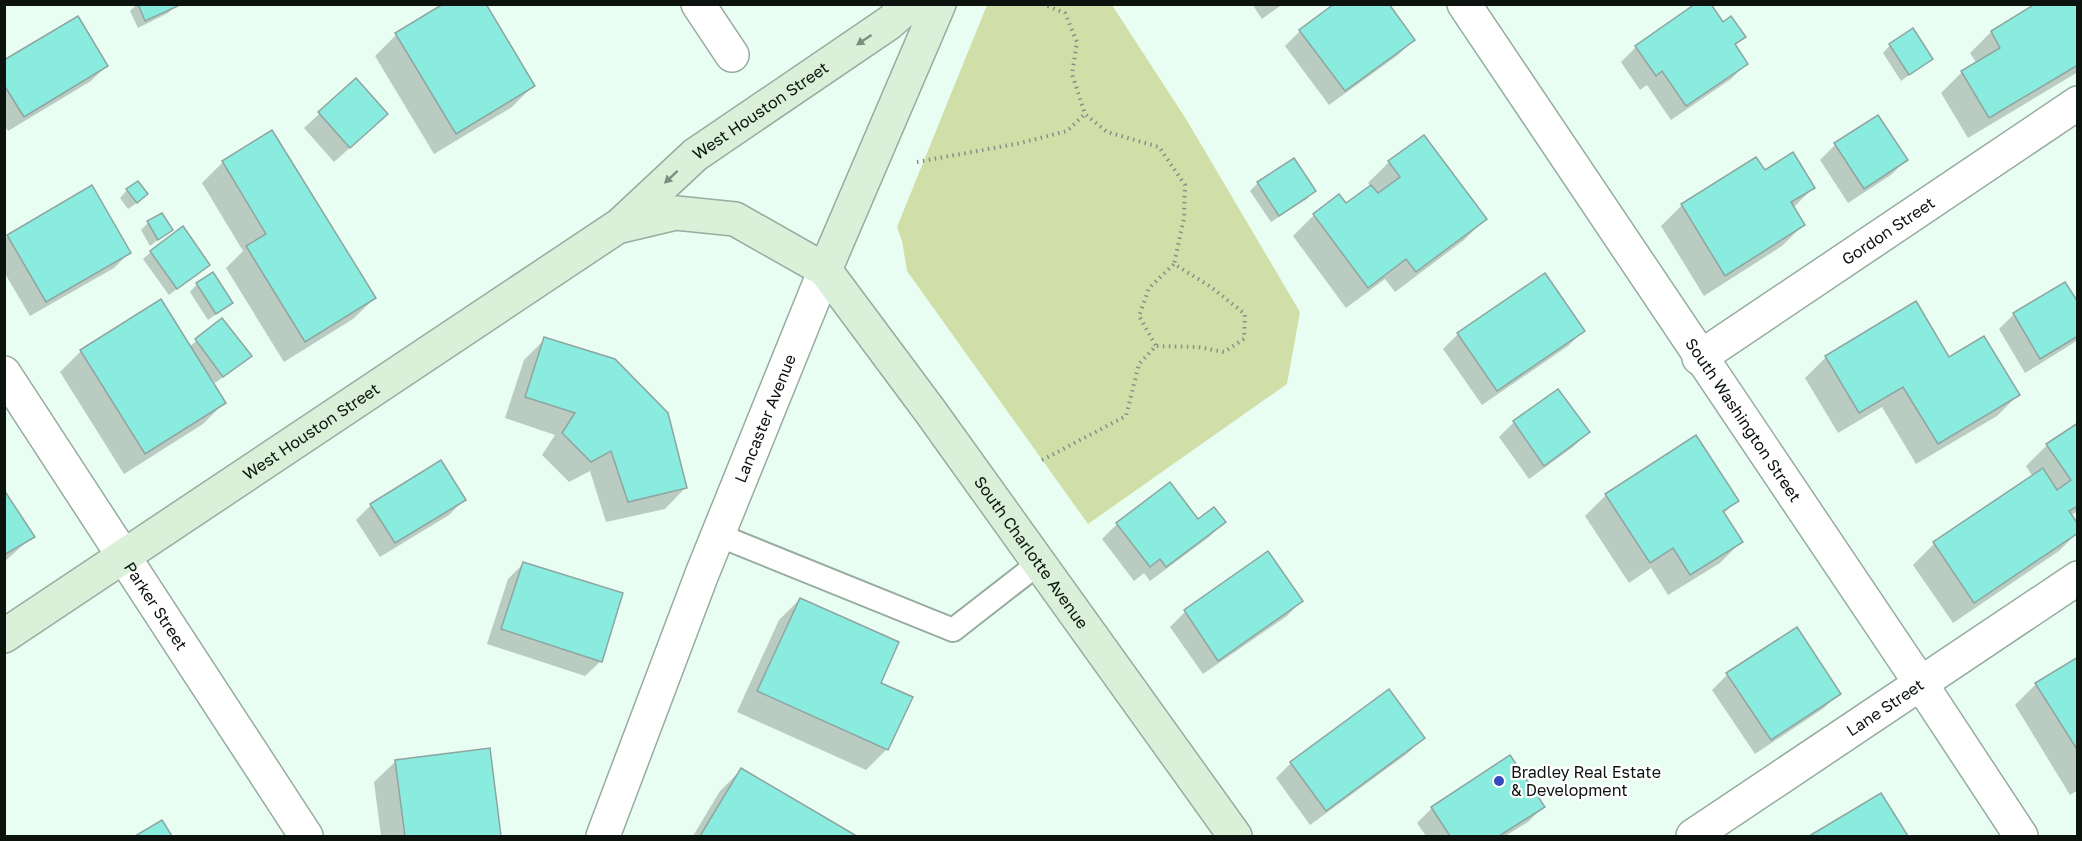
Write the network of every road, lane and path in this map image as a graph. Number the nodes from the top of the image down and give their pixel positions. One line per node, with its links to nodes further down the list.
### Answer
1 (698, 4): 6 (street)
2 (911, 4): 10 (street, West Houston Street, one-way to 10)
3 (939, 4): 12 (street, Lancaster Avenue)
4 (1042, 4): 8 (path)
5 (1464, 4): 14 (street, South Washington Street)
6 (732, 55)
7 (2078, 103): 14 (street, Gordon Street)
8 (1085, 114): 9 (path); 11 (path)
9 (917, 162)
10 (617, 227): 12 (street, West Houston Street); 18 (street, West Houston Street)
11 (1174, 264): 13 (path); 13 (path)
12 (825, 270): 17 (street, Lancaster Avenue); 19 (street, South Charlotte Avenue)
13 (1156, 346): 16 (path)
14 (1699, 357): 22 (street, South Washington Street)
15 (4, 373): 18 (street, Parker Street)
16 (1042, 460)
17 (718, 535): 19 (lane); 23 (street, Lancaster Avenue)
18 (122, 556): 21 (street, West Houston Street); 24 (street, Parker Street)
19 (1039, 563): 25 (street, South Charlotte Avenue)
20 (2078, 578): 22 (street, Lane Street)
21 (4, 636)
22 (1921, 684): 26 (street, Lane Street); 27 (street, South Washington Street)
23 (609, 833)
24 (306, 837)
25 (1235, 837)
26 (1693, 837)
27 (2021, 837)

